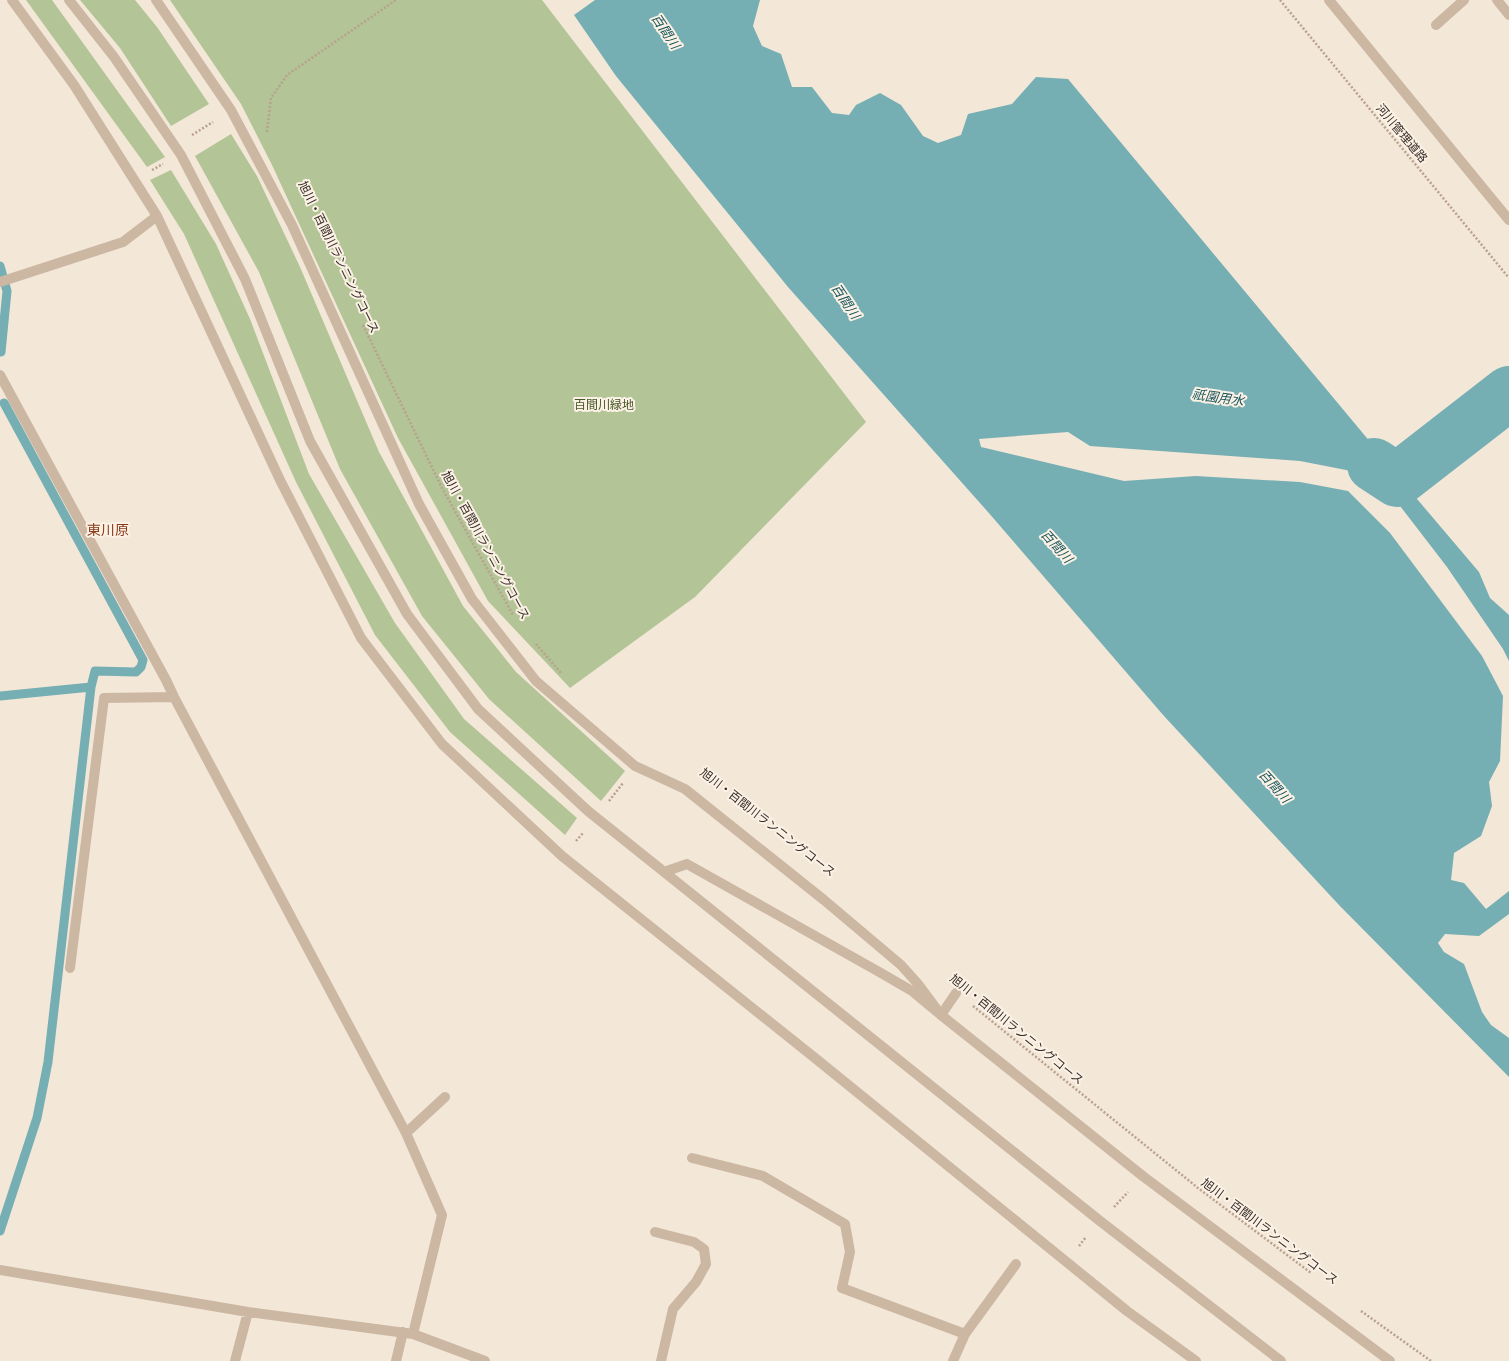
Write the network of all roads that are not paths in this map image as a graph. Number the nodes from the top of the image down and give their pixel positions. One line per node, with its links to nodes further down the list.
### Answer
1 (12, 0): 9 (street)
2 (69, 0): 14 (street)
3 (156, 0): 17 (street)
4 (1329, 0): 10 (street)
5 (1464, 0): 8 (street)
6 (1497, 0): 7 (street)
7 (1509, 15)
8 (1436, 25)
9 (157, 216): 11 (street); 32 (street)
10 (1509, 220)
11 (4, 281)
12 (0, 376): 13 (street)
13 (174, 697): 15 (street); 19 (street)
14 (664, 872): 17 (street); 33 (street)
15 (70, 968)
16 (956, 993): 17 (street)
17 (941, 1015): 34 (street)
18 (445, 1097): 19 (street)
19 (406, 1133): 25 (street)
20 (692, 1158): 26 (street)
21 (655, 1232): 30 (street)
22 (1016, 1264): 26 (street)
23 (0, 1270): 24 (street)
24 (248, 1312): 25 (street); 27 (street)
25 (408, 1333): 28 (street); 29 (street)
26 (966, 1334): 31 (street)
27 (235, 1361)
28 (396, 1361)
29 (485, 1361)
30 (661, 1361)
31 (953, 1361)
32 (1196, 1361)
33 (1281, 1361)
34 (1390, 1361)

